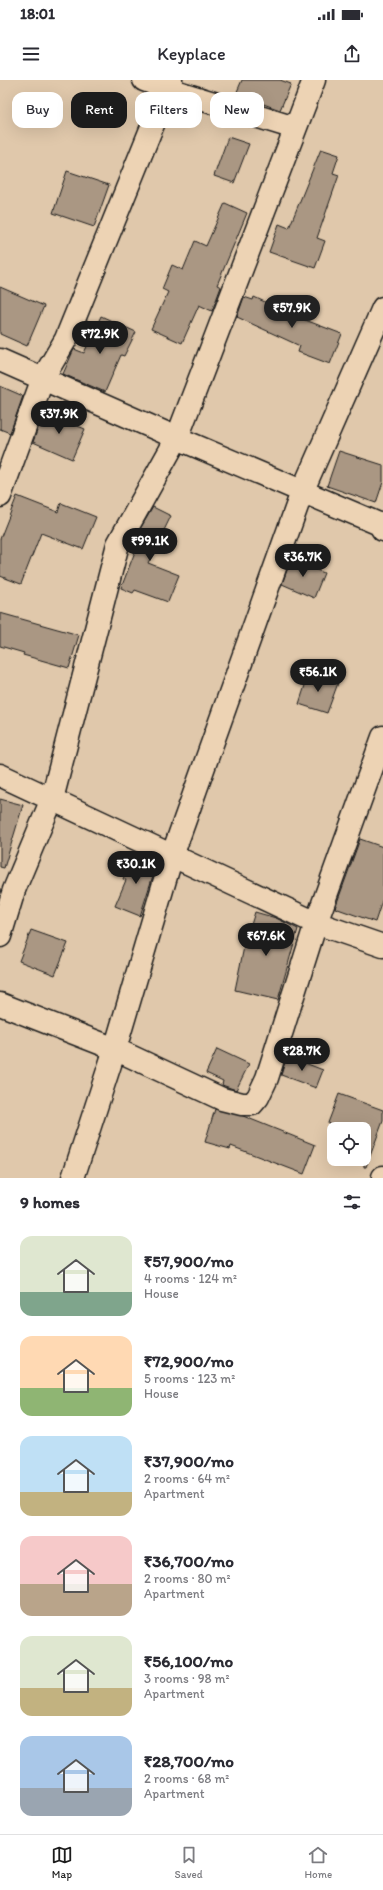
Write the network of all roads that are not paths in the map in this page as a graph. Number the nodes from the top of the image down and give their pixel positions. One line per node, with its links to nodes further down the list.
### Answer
1 (144, 80): 3 (street)
2 (314, 80): 4 (street)
3 (169, 85): 4 (street); 7 (street)
4 (295, 128): 8 (street)
5 (383, 308): 9 (street)
6 (0, 360): 7 (street)
7 (43, 378): 8 (street); 10 (street)
8 (177, 438): 9 (street); 14 (street)
9 (302, 492): 11 (street); 15 (street)
10 (0, 496)
11 (383, 530)
12 (383, 739): 16 (street)
13 (0, 775): 14 (street)
14 (52, 799): 15 (street); 17 (street)
15 (172, 856): 16 (street); 20 (street)
16 (316, 923): 18 (street); 20 (street)
17 (0, 936)
18 (383, 946)
19 (0, 1004): 20 (street)
20 (115, 1049): 21 (street)
21 (73, 1178)

